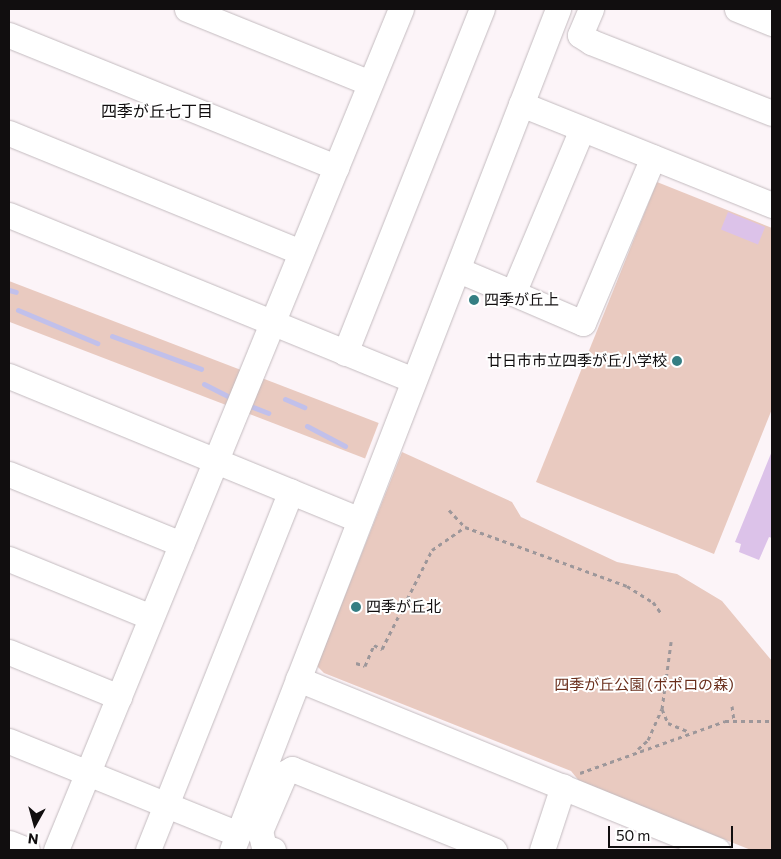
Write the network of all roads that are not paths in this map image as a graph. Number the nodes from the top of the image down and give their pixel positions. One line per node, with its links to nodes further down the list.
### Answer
1 (187, 9): 9 (street)
2 (401, 9): 9 (street)
3 (482, 9): 22 (street)
4 (558, 9): 10 (street)
5 (592, 9): 11 (street)
6 (737, 9): 7 (street)
7 (772, 23)
8 (9, 34): 15 (street)
9 (370, 83): 15 (street)
10 (521, 104): 12 (street); 24 (street)
11 (772, 113)
12 (582, 129): 14 (street); 20 (street)
13 (9, 133): 18 (street)
14 (653, 157): 16 (street); 20 (street)
15 (336, 167): 18 (street)
16 (772, 205)
17 (9, 215): 21 (street)
18 (301, 252): 21 (street)
19 (468, 274): 20 (street)
20 (514, 293)
21 (272, 322): 22 (street); 25 (street)
22 (346, 353): 24 (street)
23 (9, 376): 25 (street)
24 (414, 380): 28 (street)
25 (216, 461): 27 (street); 29 (street)
26 (9, 474): 29 (street)
27 (291, 491): 28 (street); 38 (street)
28 (360, 520): 33 (street)
29 (181, 544): 31 (street)
30 (9, 559): 31 (street)
31 (151, 617): 34 (street)
32 (9, 652): 34 (street)
33 (298, 679): 37 (street); 39 (street)
34 (119, 697): 36 (street)
35 (9, 741): 36 (street)
36 (88, 773): 38 (street); 42 (street)
37 (569, 780): 46 (street); 47 (street)
38 (166, 805): 39 (street); 43 (street)
39 (235, 842)
40 (9, 843): 41 (street)
41 (27, 850)
42 (56, 850)
43 (148, 850)
44 (273, 850): 45 (street)
45 (494, 850)
46 (542, 850)
47 (716, 850)

